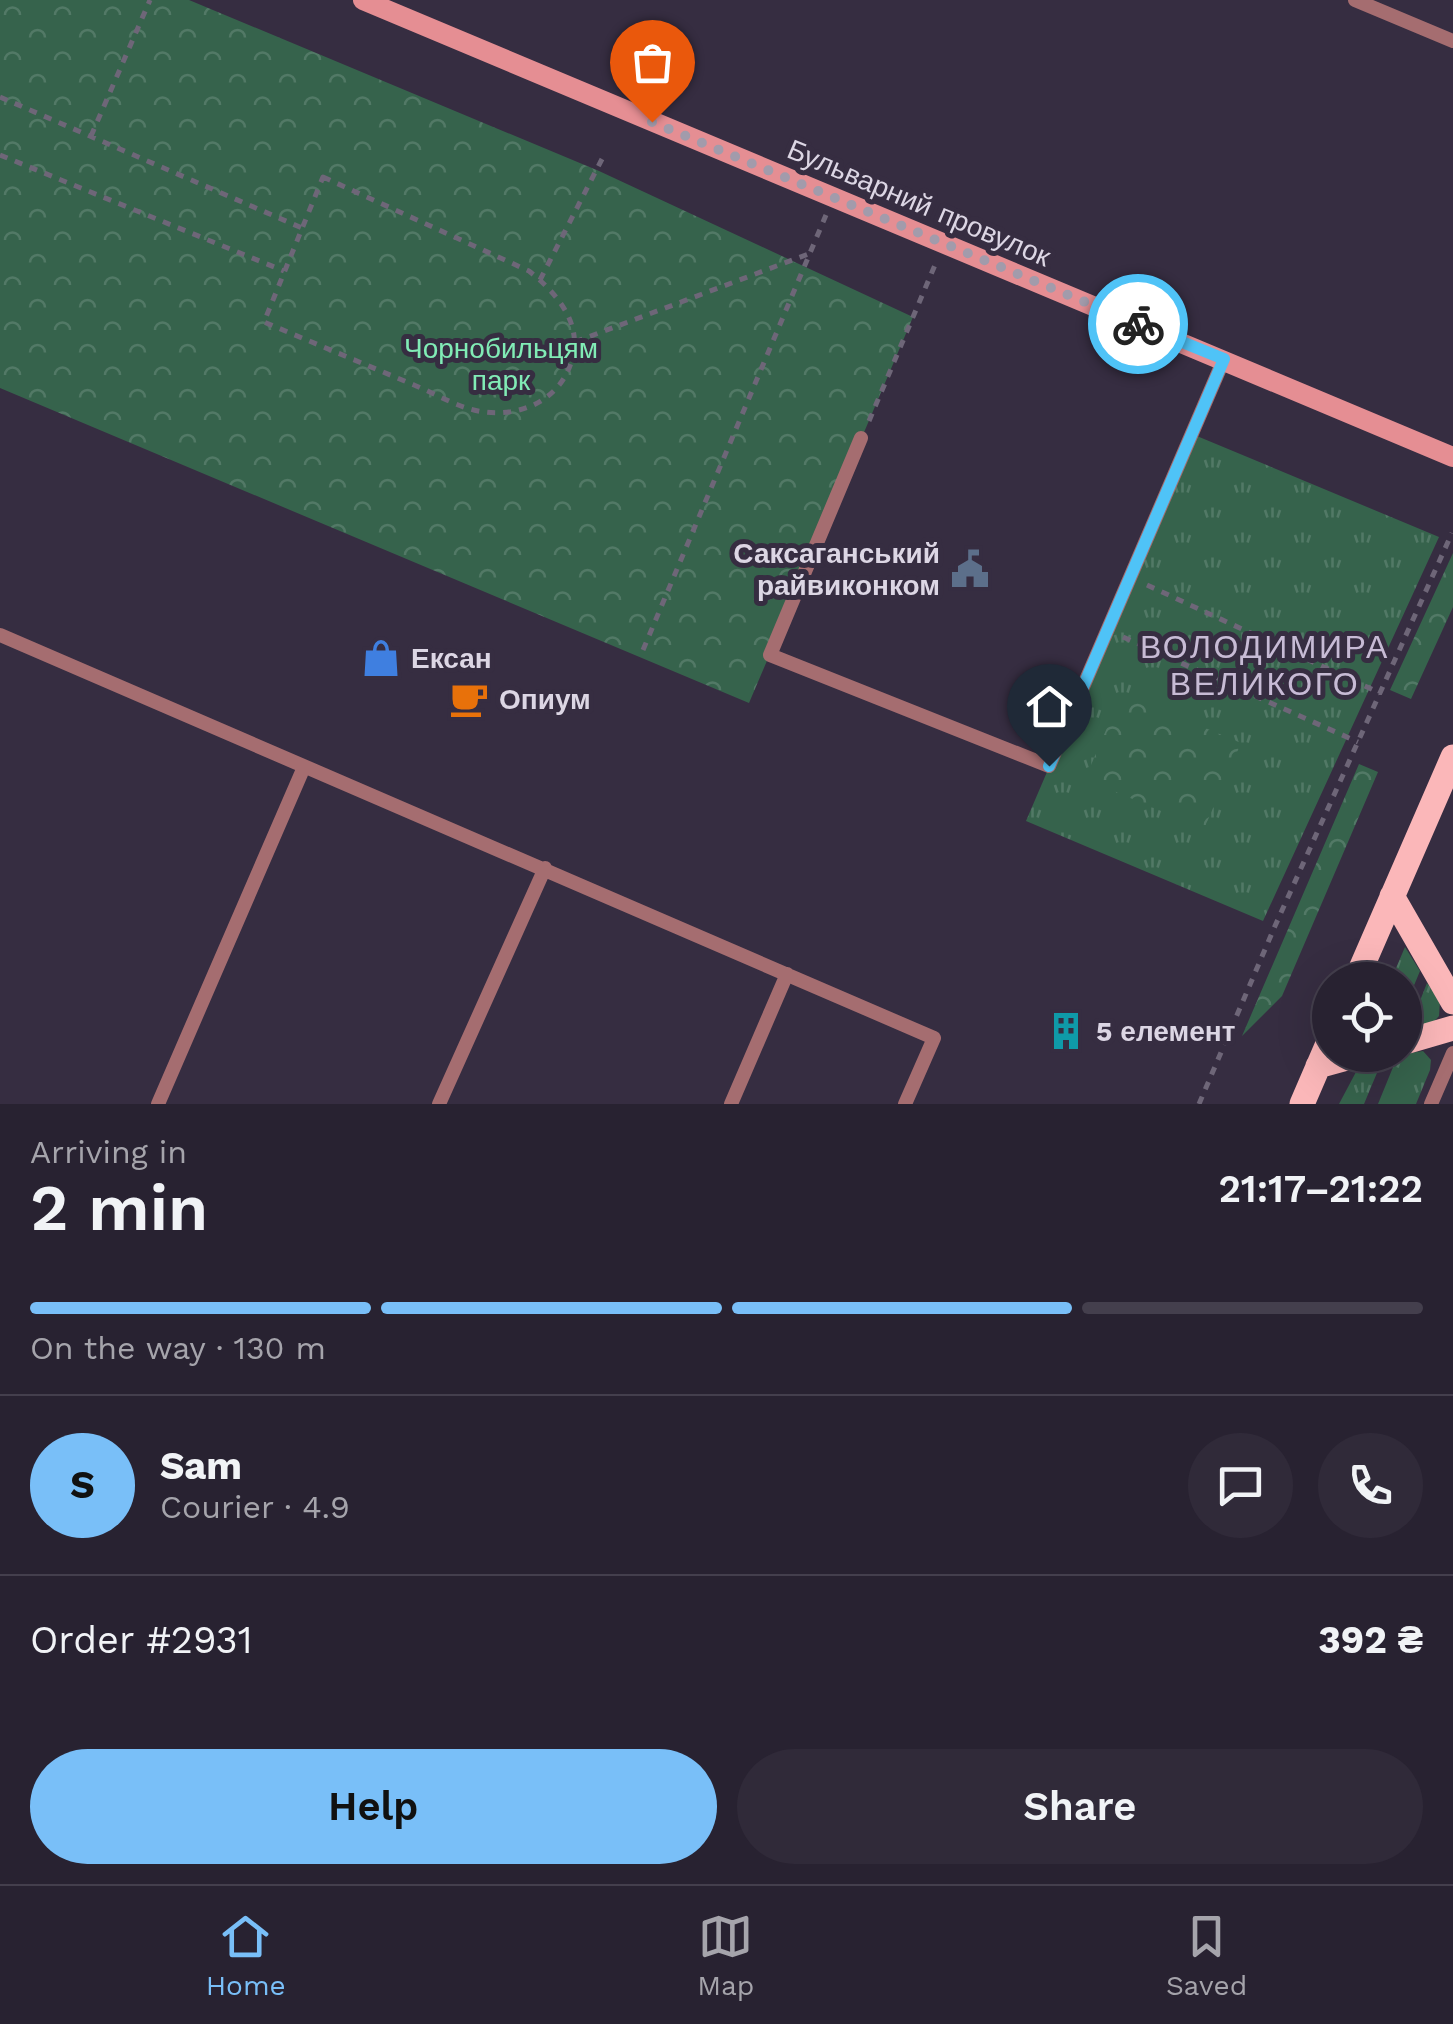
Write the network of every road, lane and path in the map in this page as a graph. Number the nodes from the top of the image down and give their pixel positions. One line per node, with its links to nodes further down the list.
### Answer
1 (150, 0): 6 (path)
2 (363, 0): 9 (street, Бульварний провулок)
3 (1355, 0): 4 (lane)
4 (1453, 41)
5 (0, 97): 6 (path)
6 (91, 136): 10 (path)
7 (0, 155): 13 (path)
8 (602, 159): 14 (path)
9 (833, 198): 11 (street, Бульварний провулок); 12 (path)
10 (302, 228): 13 (path); 14 (path)
11 (944, 244): 16 (street, Бульварний провулок); 17 (path)
12 (811, 253): 15 (path); 23 (path)
13 (284, 271): 15 (path)
14 (540, 280): 15 (path)
15 (574, 342)
16 (1224, 359): 18 (street, Бульварний провулок); 20 (lane)
17 (862, 438): 21 (lane)
18 (1453, 457)
19 (1452, 533): 24 (path)
20 (1130, 577): 21 (lane); 24 (path)
21 (1108, 630): 25 (path)
22 (0, 635): 27 (lane)
23 (642, 650)
24 (1380, 693): 25 (path)
25 (1358, 742): 41 (path)
26 (1453, 757): 29 (main road)
27 (304, 767): 28 (lane); 37 (lane)
28 (545, 868): 31 (lane); 38 (lane)
29 (1392, 896): 30 (main road); 32 (main road)
30 (1364, 962)
31 (787, 974): 39 (lane); 40 (lane)
32 (1453, 1002)
33 (1453, 1028): 34 (main road)
34 (1422, 1037)
35 (1453, 1053): 43 (lane)
36 (1315, 1072): 42 (main road)
37 (158, 1104)
38 (439, 1104)
39 (731, 1104)
40 (906, 1104)
41 (1199, 1104)
42 (1302, 1104)
43 (1432, 1104)

